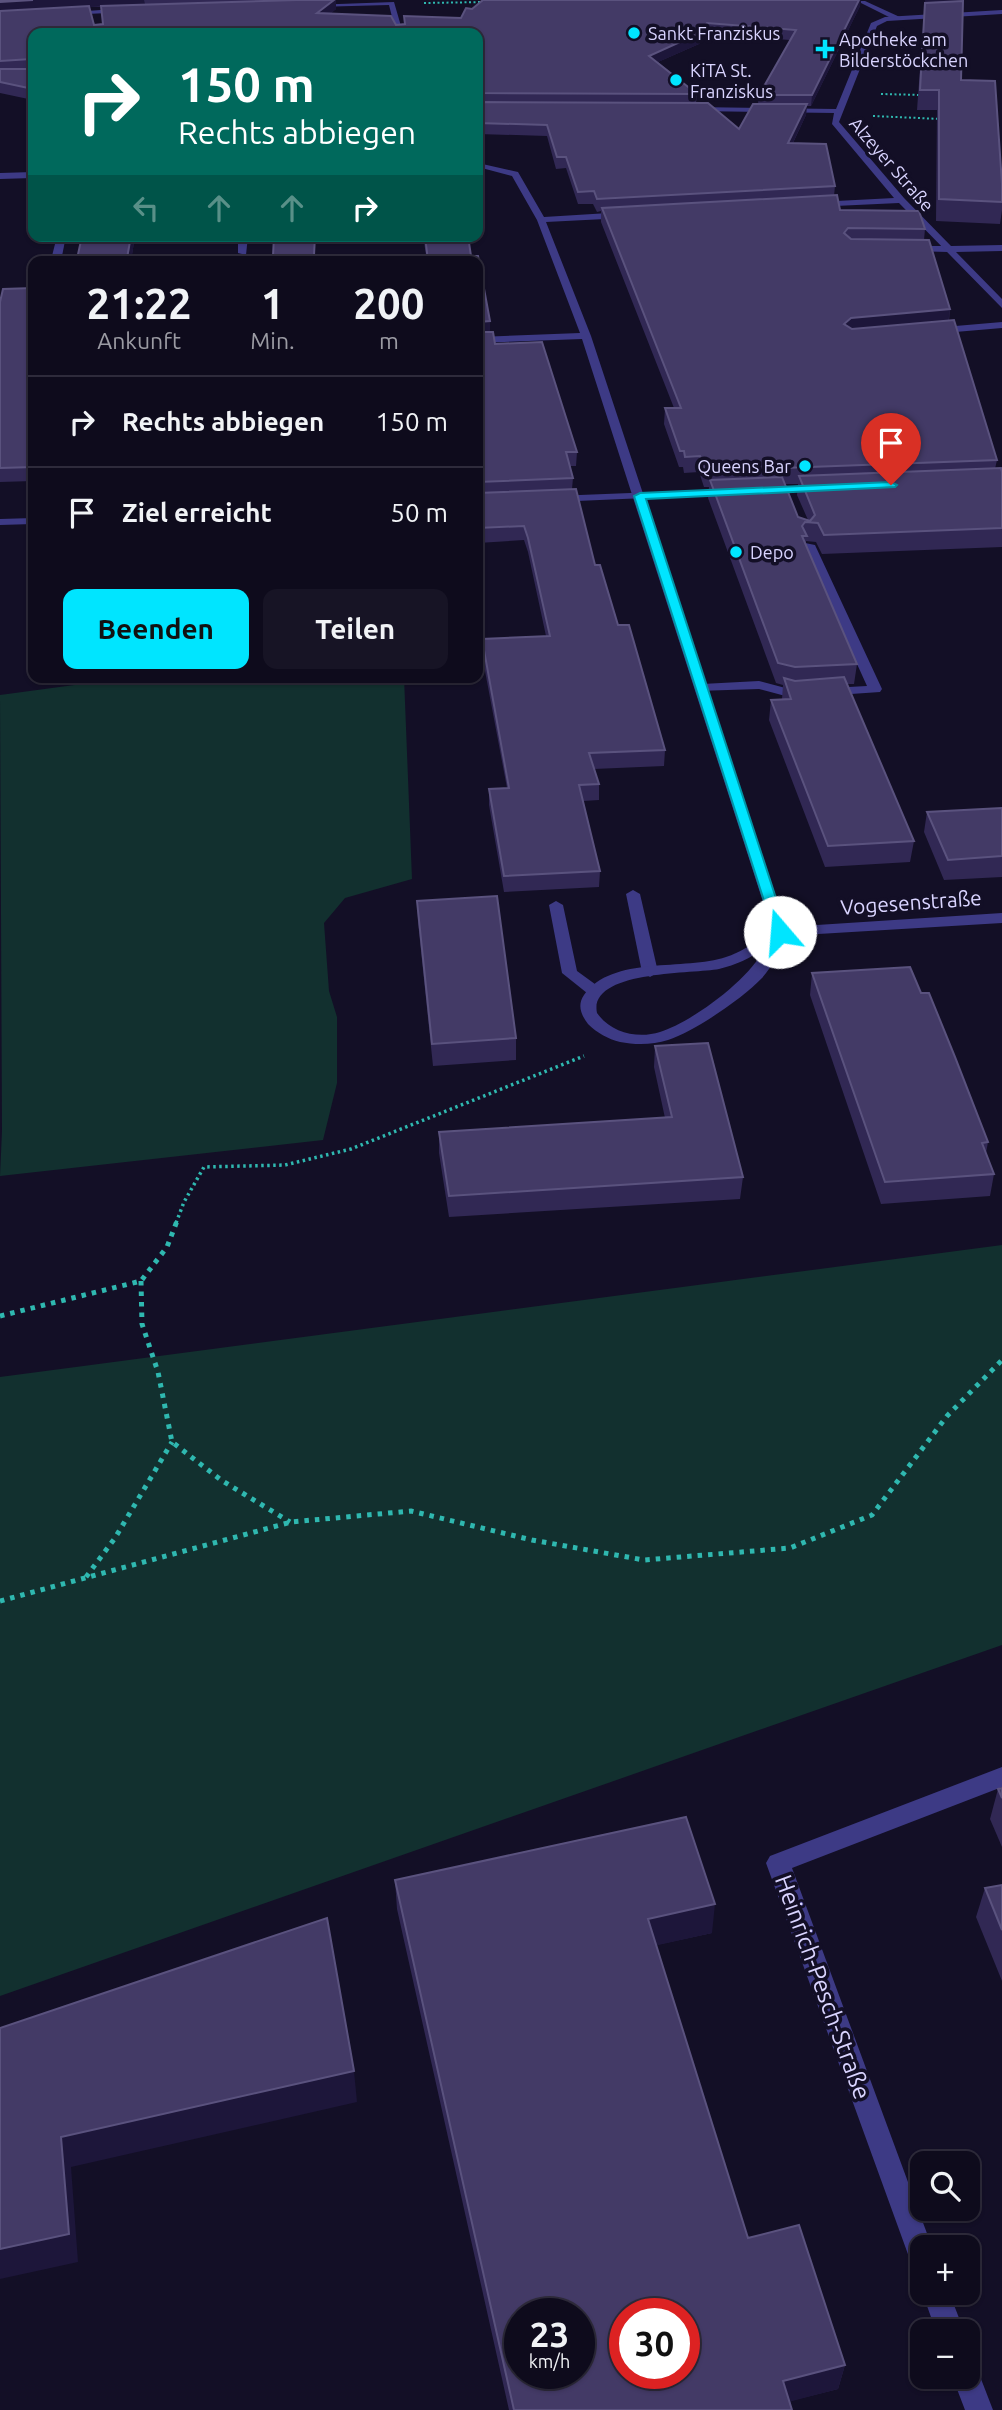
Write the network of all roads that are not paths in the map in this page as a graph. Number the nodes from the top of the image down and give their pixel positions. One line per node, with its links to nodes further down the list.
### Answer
1 (392, 1): 3 (street); 10 (street)
2 (863, 2): 8 (street)
3 (310, 5)
4 (133, 9): 5 (street)
5 (95, 11): 7 (street); 9 (street)
6 (1002, 12): 8 (street, Alzeyer Straße)
7 (54, 13)
8 (898, 19): 12 (street, Alzeyer Straße)
9 (97, 22)
10 (399, 28)
11 (689, 109): 12 (street)
12 (837, 111): 16 (street, Alzeyer Straße)
13 (483, 166): 19 (street)
14 (28, 175): 15 (street)
15 (0, 176)
16 (901, 200): 17 (street); 24 (street, Alzeyer Straße)
17 (805, 206)
18 (639, 215): 19 (street)
19 (541, 220): 30 (street)
20 (60, 242): 26 (street)
21 (243, 242): 25 (street)
22 (899, 248): 24 (street)
23 (1002, 248): 24 (street)
24 (948, 249): 27 (street, Alzeyer Straße)
25 (243, 253)
26 (57, 256)
27 (1002, 305)
28 (1002, 325): 29 (street)
29 (919, 332)
30 (586, 336): 31 (street); 33 (street)
31 (483, 340)
32 (836, 487): 33 (street)
33 (640, 496): 34 (street); 38 (street)
34 (545, 500)
35 (28, 521): 36 (street)
36 (0, 522)
37 (809, 545): 38 (street)
38 (702, 688): 42 (street)
39 (633, 894): 43 (street)
40 (556, 905): 44 (street)
41 (1002, 918): 42 (street, Vogesenstraße)
42 (780, 932): 43 (street, Vogesenstraße); 44 (street)
43 (650, 972): 44 (street, Vogesenstraße)
44 (593, 990)
45 (1002, 1777): 46 (street, Heinrich-Pesch-Straße)
46 (914, 2235)
47 (971, 2389): 48 (street)
48 (979, 2410)

